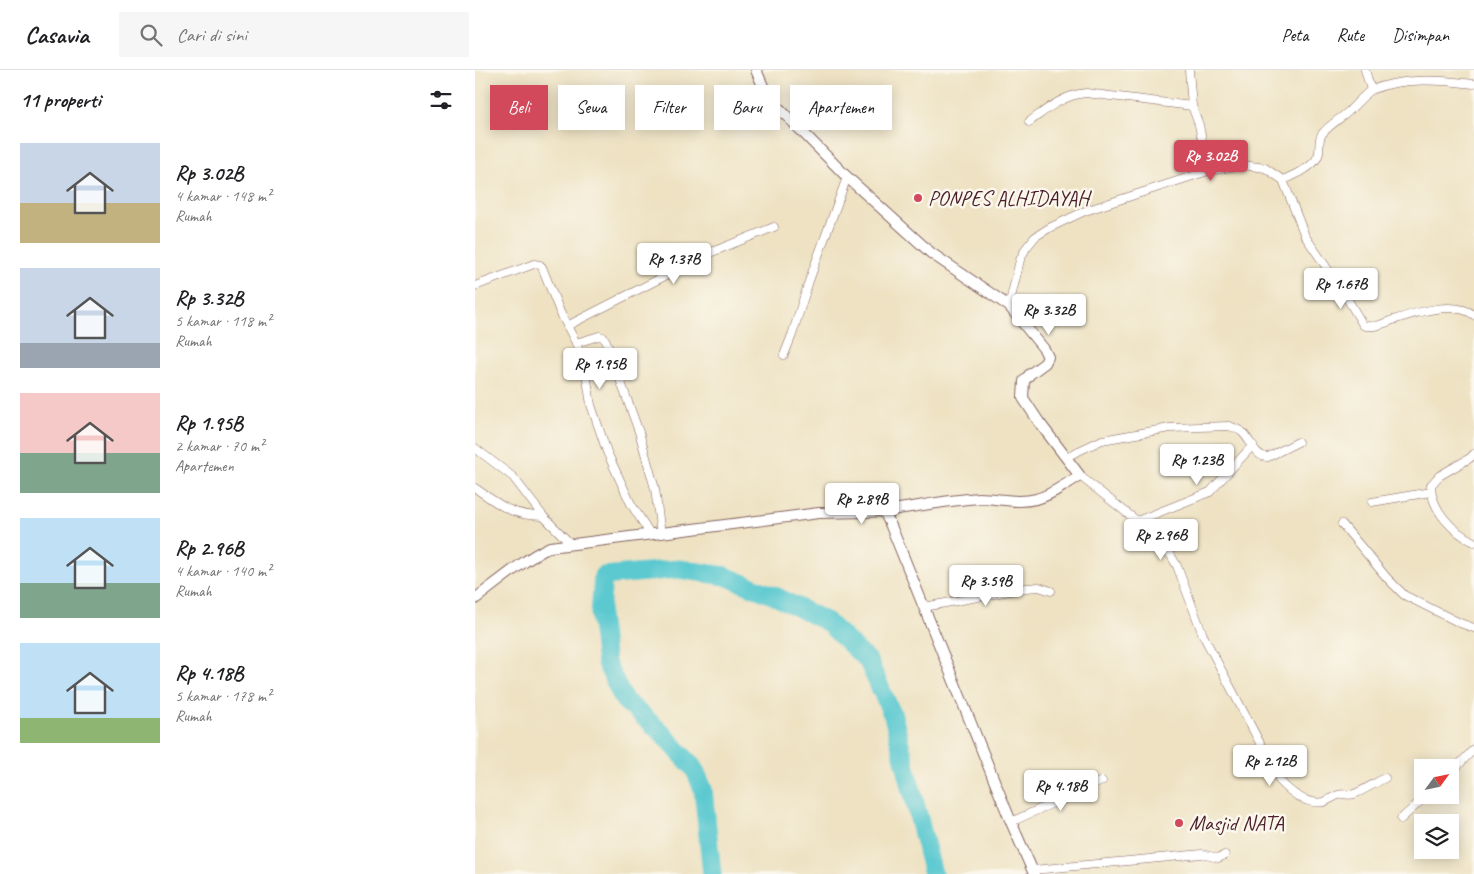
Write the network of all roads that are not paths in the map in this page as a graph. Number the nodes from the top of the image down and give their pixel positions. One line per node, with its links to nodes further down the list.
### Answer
1 (756, 70): 9 (street)
2 (1189, 70): 6 (street)
3 (1365, 70): 5 (street)
4 (1474, 84): 5 (street)
5 (1371, 90): 10 (street)
6 (1192, 106): 7 (street); 8 (street)
7 (1029, 122)
8 (1208, 171): 10 (street); 13 (street)
9 (847, 176): 13 (street); 17 (street)
10 (1283, 180): 14 (street)
11 (774, 226): 15 (street)
12 (475, 286): 15 (street)
13 (1009, 306): 22 (street)
14 (1474, 315)
15 (567, 326): 16 (street)
16 (576, 343): 31 (street); 31 (street)
17 (784, 355)
18 (1298, 442): 19 (street)
19 (1253, 445): 22 (street); 29 (street)
20 (475, 448): 28 (street)
21 (1474, 454): 25 (street)
22 (1065, 457): 23 (street)
23 (1080, 476): 27 (street); 29 (street)
24 (475, 488): 28 (street)
25 (1431, 492): 26 (street); 32 (street)
26 (1373, 502)
27 (884, 510): 31 (street); 36 (street)
28 (543, 516): 33 (street)
29 (1137, 521): 40 (street)
30 (1342, 524): 37 (street)
31 (656, 534): 33 (street)
32 (1474, 542)
33 (571, 544): 35 (street)
34 (1051, 591): 36 (street)
35 (475, 599)
36 (925, 607): 44 (street)
37 (1474, 628)
38 (1474, 749): 39 (street)
39 (1459, 765)
40 (1385, 778)
41 (1102, 781): 44 (street)
42 (1417, 804): 43 (street)
43 (1401, 819)
44 (1011, 822): 46 (street)
45 (1225, 855): 46 (street)
46 (1034, 872)

